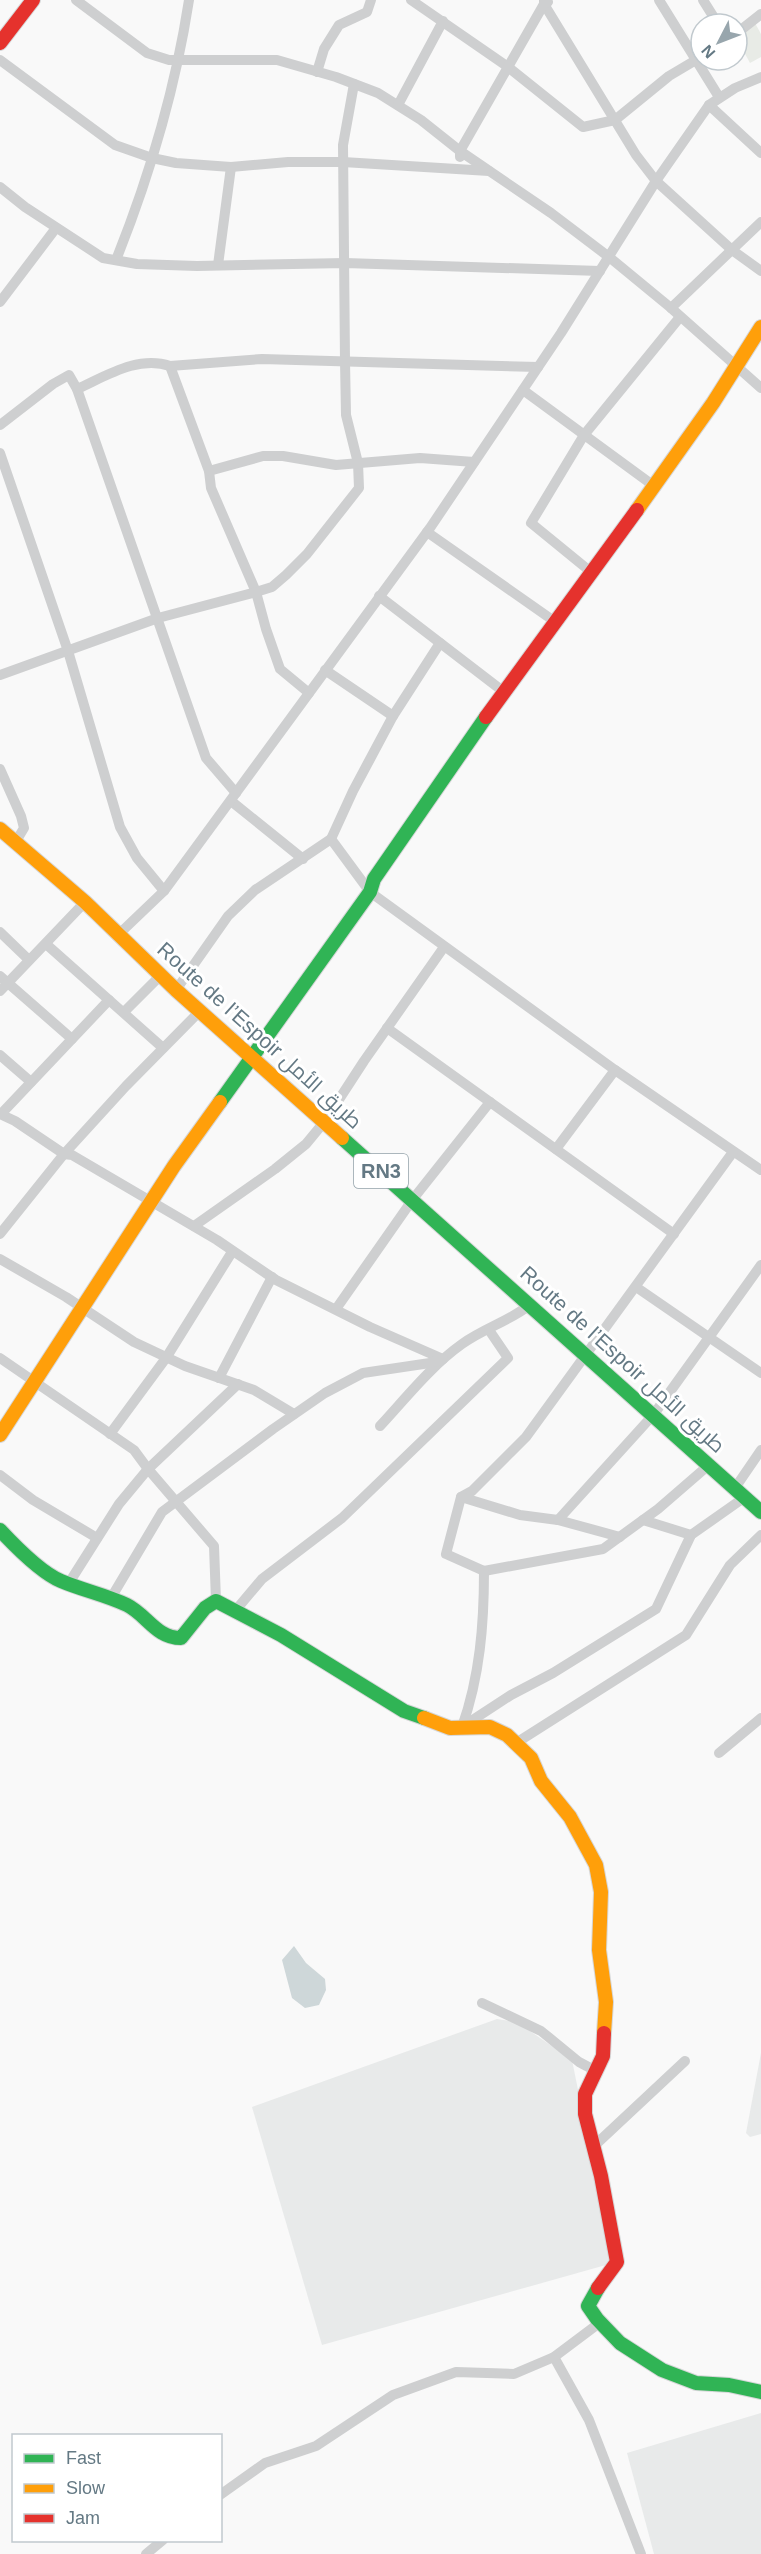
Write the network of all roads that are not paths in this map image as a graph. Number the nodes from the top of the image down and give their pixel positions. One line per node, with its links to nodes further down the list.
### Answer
1 (33, 0): 11 (main road)
2 (76, 0): 14 (street)
3 (189, 0): 14 (street)
4 (371, 0): 17 (street)
5 (411, 0): 9 (street)
6 (659, 0): 12 (street)
7 (546, 1): 16 (street); 24 (street)
8 (761, 14): 10 (street)
9 (443, 21): 16 (street); 22 (street)
10 (749, 24)
11 (0, 43)
12 (689, 44)
13 (0, 60): 27 (street)
14 (180, 60): 17 (street); 27 (street)
15 (689, 65): 24 (street)
16 (508, 67): 24 (street); 25 (street)
17 (317, 72): 20 (street)
18 (706, 72): 21 (street)
19 (761, 77): 21 (street)
20 (354, 84): 22 (street); 28 (street)
21 (719, 97): 23 (street)
22 (398, 105): 25 (street)
23 (710, 105): 26 (street); 32 (street)
24 (615, 120): 32 (street)
25 (460, 151): 30 (street); 31 (street)
26 (761, 153)
27 (152, 158): 29 (street); 38 (street)
28 (344, 162): 29 (street); 30 (street); 39 (street)
29 (231, 167): 40 (street)
30 (461, 170): 31 (street)
31 (489, 171): 37 (street)
32 (656, 182): 36 (street); 37 (street)
33 (0, 187): 35 (street)
34 (761, 222): 36 (street)
35 (56, 228): 38 (street); 43 (street)
36 (732, 250): 41 (street); 44 (street)
37 (609, 256): 42 (street); 44 (street)
38 (116, 260): 40 (street)
39 (345, 263): 40 (street); 42 (street); 47 (street)
40 (218, 265)
41 (761, 271)
42 (600, 272): 49 (street)
43 (2, 295)
44 (671, 308): 45 (street)
45 (680, 316): 50 (street); 55 (street)
46 (761, 327): 50 (main road)
47 (345, 361): 48 (street); 49 (street); 58 (street)
48 (170, 366): 52 (street); 59 (street)
49 (538, 367): 53 (street)
50 (737, 369): 51 (street); 60 (main road)
51 (761, 388)
52 (77, 389): 54 (street); 65 (street)
53 (523, 390): 55 (street); 57 (street)
54 (0, 426)
55 (584, 435): 60 (street); 62 (street)
56 (0, 453): 68 (street)
57 (474, 462): 58 (street); 61 (street)
58 (358, 463): 59 (street); 63 (street)
59 (209, 471): 63 (street)
60 (654, 486): 62 (main road)
61 (427, 532): 64 (street); 66 (street)
62 (591, 572): 66 (main road)
63 (256, 592): 65 (street); 72 (street)
64 (379, 596): 67 (street); 69 (street)
65 (158, 618): 68 (street); 75 (street)
66 (554, 621): 71 (main road)
67 (440, 643): 71 (street); 73 (street)
68 (68, 651): 70 (street); 80 (street)
69 (325, 669): 72 (street); 73 (street)
70 (0, 675)
71 (504, 692): 81 (main road)
72 (309, 693): 75 (street)
73 (393, 717): 77 (street)
74 (0, 769): 78 (street)
75 (233, 797): 79 (street); 80 (street)
76 (0, 829): 78 (main road, Route de l’Espoir طريق الأمل / RN3)
77 (331, 838): 79 (street); 81 (street)
78 (15, 843): 82 (main road, Route de l’Espoir طريق الأمل / RN3)
79 (303, 859): 90 (street)
80 (164, 891): 84 (street)
81 (370, 892): 86 (street); 98 (main road)
82 (85, 902): 84 (main road, Route de l’Espoir طريق الأمل / RN3); 85 (street)
83 (0, 932): 87 (street)
84 (119, 934): 88 (main road, Route de l’Espoir طريق الأمل / RN3)
85 (46, 944): 87 (street); 91 (street)
86 (444, 947): 94 (street); 99 (street)
87 (29, 960): 89 (street)
88 (160, 976): 90 (main road, Route de l’Espoir طريق الأمل / RN3); 93 (street)
89 (2, 983): 95 (street)
90 (176, 990): 92 (main road, Route de l’Espoir طريق الأمل / RN3)
91 (108, 1000): 93 (street); 95 (street)
92 (200, 1011): 96 (street); 98 (main road, Route de l’Espoir طريق الأمل / RN3)
93 (124, 1012): 96 (street)
94 (387, 1028): 101 (street); 103 (street)
95 (72, 1039): 100 (street)
96 (163, 1048): 106 (street)
97 (0, 1055): 100 (street)
98 (254, 1058): 103 (main road, Route de l’Espoir طريق الأمل / RN3); 109 (main road)
99 (615, 1070): 104 (street); 105 (street)
100 (31, 1082): 102 (street)
101 (490, 1102): 104 (street); 108 (street)
102 (0, 1114): 106 (street)
103 (325, 1121): 108 (main road, Route de l’Espoir طريق الأمل / RN3); 110 (street)
104 (556, 1149): 112 (street)
105 (733, 1152): 107 (street); 112 (street)
106 (64, 1154): 109 (street); 111 (street)
107 (761, 1170)
108 (412, 1199): 118 (main road, Route de l’Espoir طريق الأمل / RN3); 120 (street)
109 (151, 1200): 110 (street); 119 (main road)
110 (194, 1226): 113 (street)
111 (0, 1233)
112 (674, 1234): 117 (street)
113 (232, 1252): 116 (street); 125 (street)
114 (0, 1259): 119 (street)
115 (761, 1265): 122 (street)
116 (272, 1278): 120 (street); 128 (street)
117 (636, 1287): 122 (street); 123 (street)
118 (531, 1304): 121 (street); 123 (main road, Route de l’Espoir طريق الأمل / RN3)
119 (81, 1308): 125 (street); 129 (main road)
120 (336, 1310): 126 (street)
121 (489, 1330): 126 (street); 155 (street)
122 (710, 1338): 127 (street); 132 (street)
123 (586, 1353): 132 (main road, Route de l’Espoir طريق الأمل / RN3); 141 (street)
124 (0, 1358): 129 (street)
125 (166, 1358): 128 (street); 134 (street)
126 (443, 1359): 131 (street); 133 (street)
127 (761, 1374)
128 (219, 1378): 130 (street)
129 (35, 1384): 134 (street); 135 (main road)
130 (238, 1384): 131 (street); 138 (street)
131 (294, 1414): 142 (street)
132 (654, 1414): 137 (main road, Route de l’Espoir طريق الأمل / RN3); 144 (street)
133 (380, 1426)
134 (110, 1434): 138 (street)
135 (0, 1435)
136 (761, 1450): 140 (street)
137 (710, 1464): 140 (main road, Route de l’Espoir طريق الأمل / RN3); 145 (street)
138 (148, 1469): 142 (street); 150 (street)
139 (0, 1476): 150 (street)
140 (740, 1492): 143 (main road, Route de l’Espoir طريق الأمل / RN3); 147 (street)
141 (461, 1497): 144 (street); 151 (street)
142 (175, 1501): 153 (street); 154 (street)
143 (761, 1512)
144 (558, 1520): 149 (street)
145 (643, 1520): 147 (street); 149 (street)
146 (0, 1530): 152 (main road)
147 (691, 1535): 157 (street)
148 (761, 1535): 158 (street)
149 (620, 1537): 151 (street)
150 (97, 1538): 152 (street)
151 (484, 1571): 157 (street)
152 (69, 1583): 153 (main road)
153 (111, 1598): 154 (main road)
154 (216, 1601): 155 (main road)
155 (235, 1611): 157 (main road)
156 (761, 1718): 159 (street)
157 (462, 1727): 158 (main road)
158 (516, 1743): 162 (main road)
159 (719, 1753)
160 (482, 2003): 162 (street)
161 (685, 2061): 163 (street)
162 (596, 2071): 163 (main road)
163 (593, 2147): 164 (main road)
164 (598, 2324): 165 (street); 166 (main road)
165 (554, 2357): 167 (street); 170 (street)
166 (761, 2392)
167 (222, 2494)
168 (162, 2542): 169 (street)
169 (146, 2554)
170 (640, 2554)

